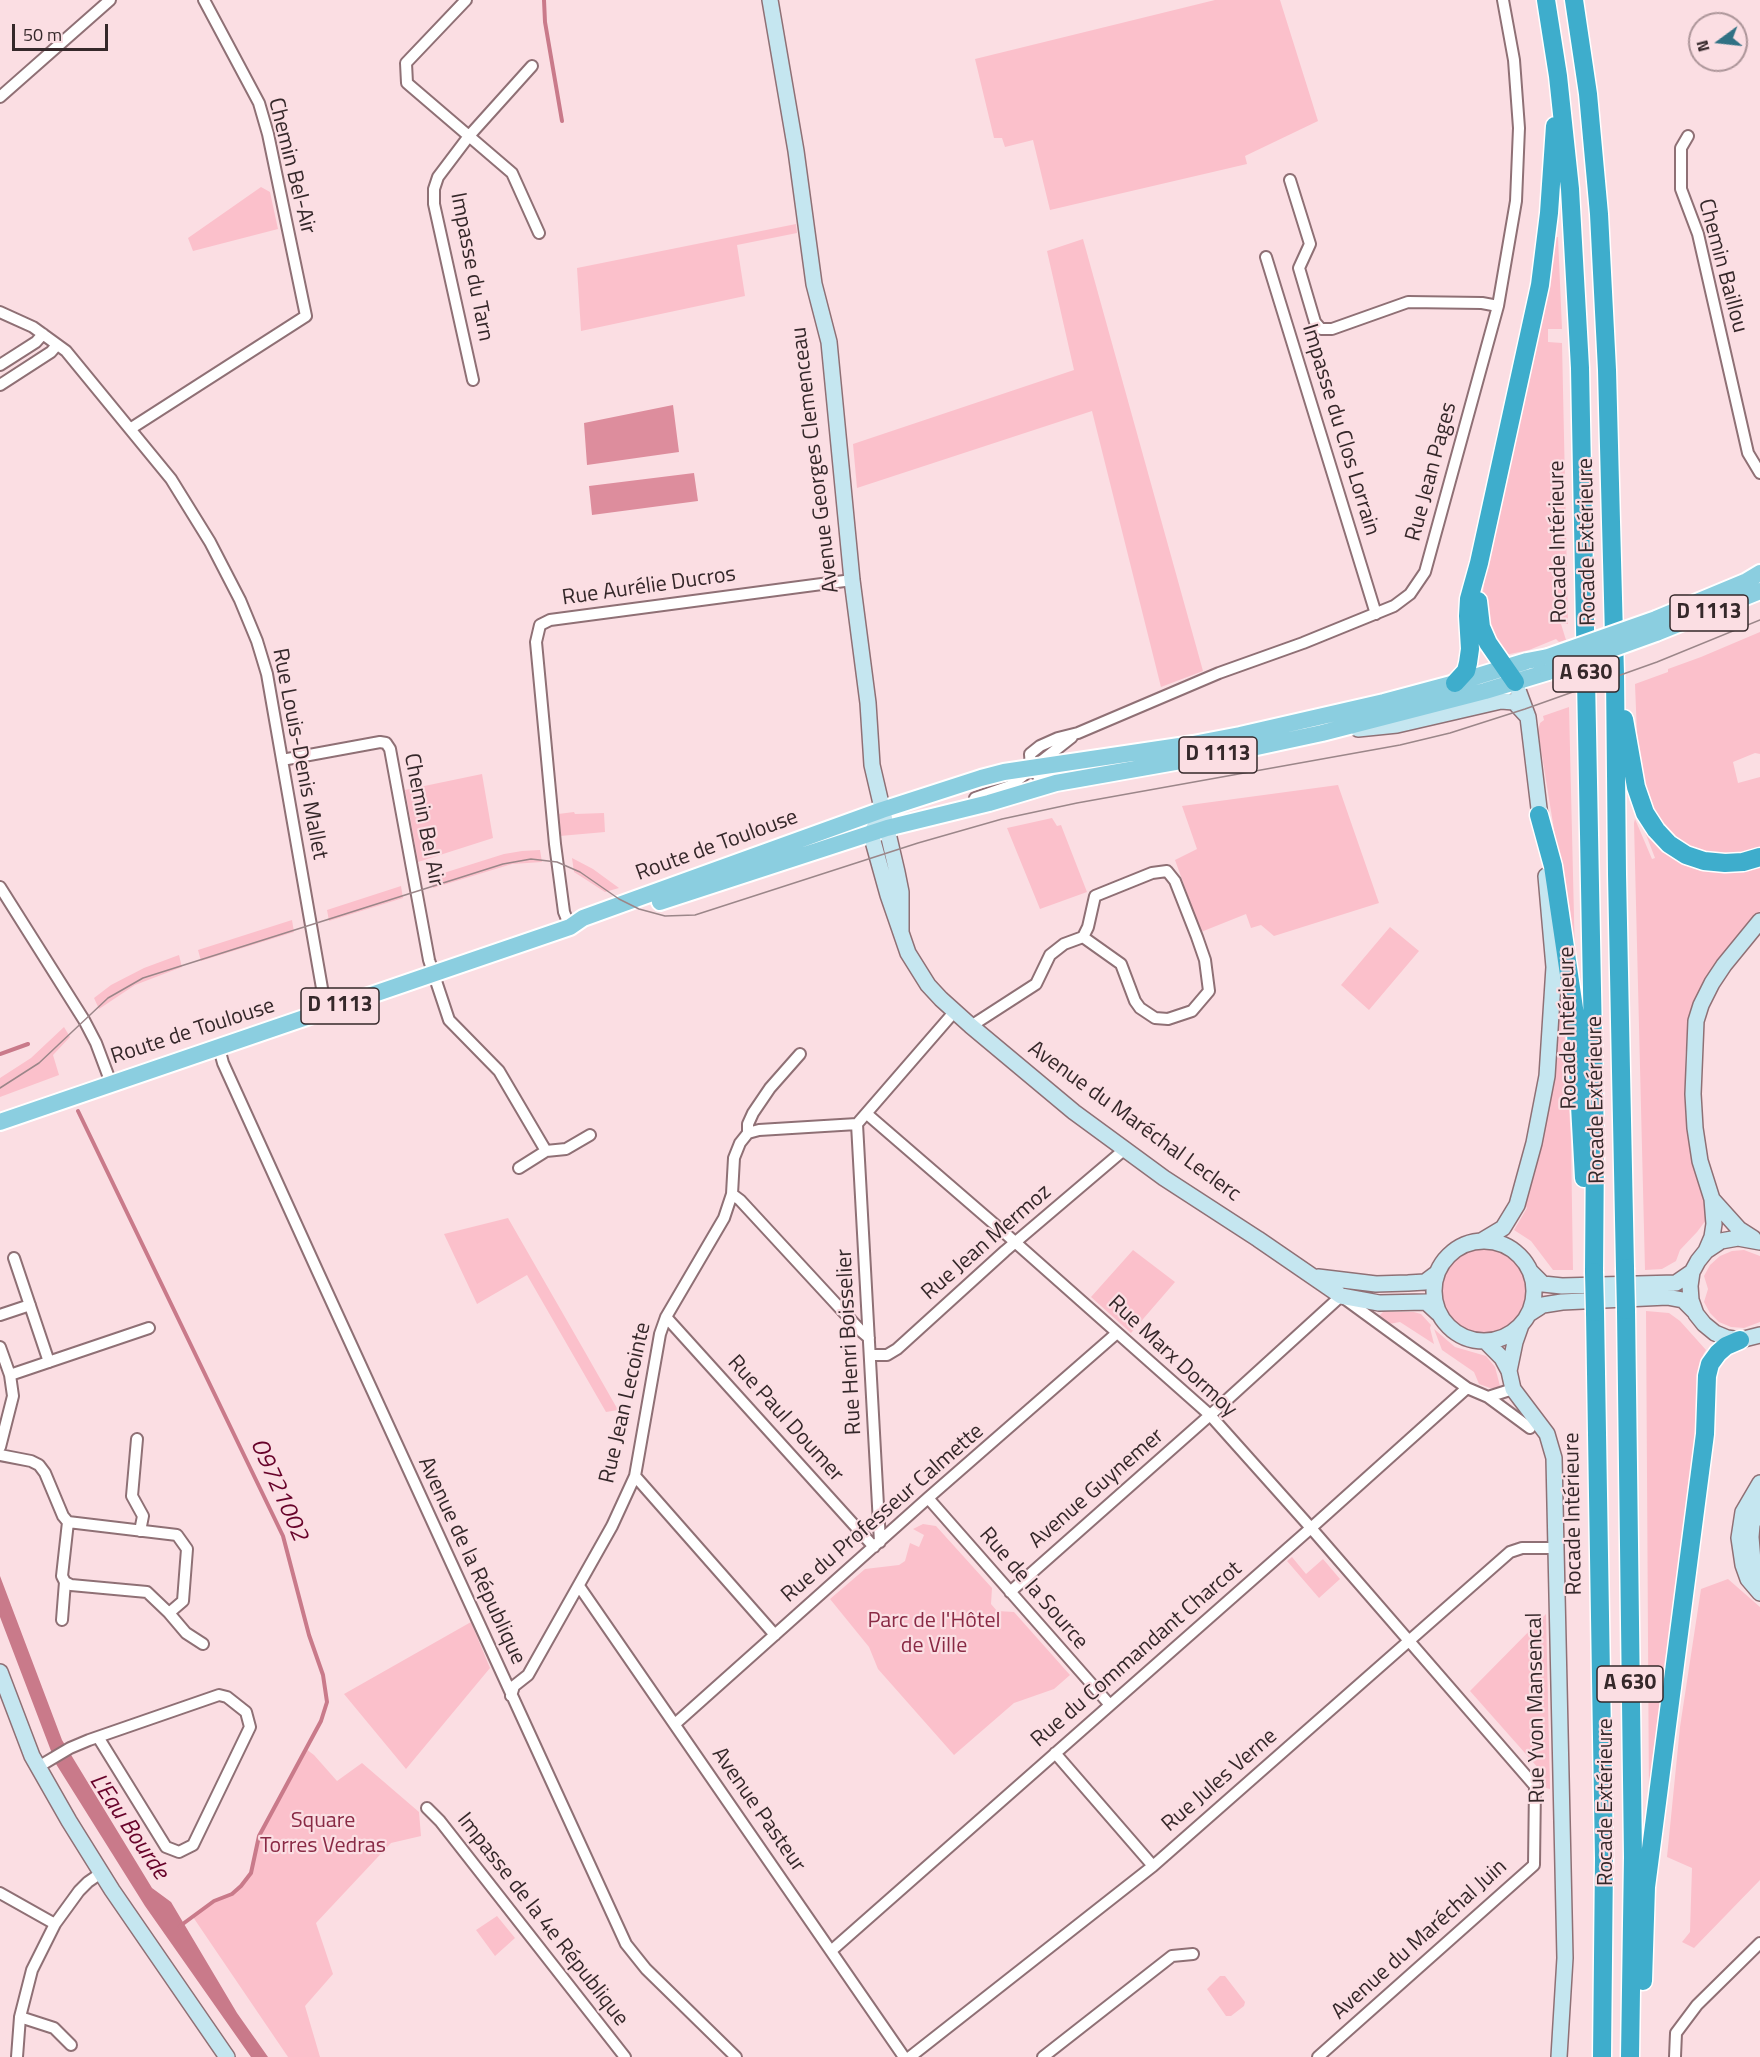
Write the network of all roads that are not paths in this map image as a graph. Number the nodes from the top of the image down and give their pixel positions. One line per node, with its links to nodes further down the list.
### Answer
1 (110, 0): 10 (street)
2 (204, 0): 23 (street, Chemin Bel-Air)
3 (466, 0): 11 (street)
4 (770, 0): 27 (street, Avenue Georges Clemenceau)
5 (1503, 0): 16 (street, Rue Jean Pages)
6 (1546, 0): 9 (highway, Rocade Intérieure / A 630)
7 (1574, 0): 31 (highway, Rocade Extérieure / A 630)
8 (532, 66): 11 (street, Impasse du Tarn)
9 (1558, 76): 25 (highway); 71 (highway, Rocade Intérieure / A 630)
10 (0, 97)
11 (470, 136): 14 (street); 21 (street, Impasse du Tarn)
12 (1688, 136): 24 (street, Chemin Baillou)
13 (1290, 180): 16 (street)
14 (539, 233)
15 (1266, 257): 29 (street, Impasse du Clos Lorrain)
16 (1498, 306): 29 (street, Rue Jean Pages)
17 (0, 312): 18 (street, Rue Louis-Denis Mallet)
18 (43, 334): 19 (street, Rue Louis-Denis Mallet); 20 (street)
19 (57, 345): 22 (street); 23 (street, Rue Louis-Denis Mallet)
20 (0, 365)
21 (473, 380)
22 (0, 385)
23 (130, 429): 36 (street, Rue Louis-Denis Mallet)
24 (1760, 473)
25 (1479, 563): 32 (highway); 33 (highway)
26 (1760, 573): 30 (main road, D 1113)
27 (852, 580): 39 (street, Avenue Georges Clemenceau); 46 (street, Rue Aurélie Ducros)
28 (1760, 591): 30 (main road, D 1113)
29 (1376, 614): 37 (street, Rue Jean Pages)
30 (1656, 626): 32 (main road, D 1113, bridge)
31 (1615, 674): 43 (highway); 146 (highway, Rocade Extérieure / A 630, bridge)
32 (1510, 675): 33 (main road, D 1113); 34 (street); 35 (main road, D 1113)
33 (1455, 683): 37 (main road, D 1113)
34 (1528, 717): 35 (street); 41 (street)
35 (1322, 733): 38 (main road, D 1113)
36 (282, 760): 48 (street, Chemin Bel Air); 49 (street, Rue Louis-Denis Mallet)
37 (1032, 767): 38 (street); 39 (main road, D 1113); 40 (street)
38 (1050, 785): 40 (main road, D 1113)
39 (882, 810): 42 (street); 46 (main road, Route de Toulouse / D 1113)
40 (937, 815): 42 (main road, D 1113)
41 (1539, 815): 65 (street); 71 (highway)
42 (879, 831): 46 (main road, Route de Toulouse / D 1113); 50 (street, Avenue du Maréchal Leclerc)
43 (1760, 856)
44 (0, 887): 54 (street)
45 (1760, 921): 64 (street)
46 (570, 927): 48 (main road, Route de Toulouse / D 1113)
47 (1083, 937): 47 (street); 51 (street)
48 (434, 974): 49 (main road, Route de Toulouse / D 1113); 61 (street, Chemin Bel Air)
49 (326, 1011): 52 (main road, Route de Toulouse / D 1113)
50 (955, 1011): 51 (street, Avenue du Maréchal Leclerc); 55 (street)
51 (971, 1026): 60 (street, Avenue du Maréchal Leclerc)
52 (219, 1048): 54 (main road, Route de Toulouse / D 1113); 120 (street, Avenue de la République)
53 (800, 1054): 58 (street, Rue Jean Lecointe)
54 (111, 1083): 56 (main road, Route de Toulouse / D 1113)
55 (867, 1114): 57 (street); 67 (street, Rue Marx Dormoy)
56 (0, 1122)
57 (857, 1124): 58 (street); 84 (street, Rue Henri Boisselier)
58 (748, 1133): 63 (street, Rue Jean Lecointe)
59 (590, 1135): 61 (street)
60 (1125, 1149): 67 (street, Rue Jean Mermoz); 74 (street, Avenue du Maréchal Leclerc)
61 (546, 1151): 62 (street)
62 (519, 1168)
63 (732, 1194): 80 (street, Rue Jean Lecointe); 84 (street)
64 (1712, 1199): 66 (street); 68 (street)
65 (1483, 1240): 70 (street); 73 (street)
66 (1758, 1241): 68 (street)
67 (1016, 1242): 83 (street, Rue Marx Dormoy); 88 (street, Rue Jean Mermoz)
68 (1706, 1251): 72 (street)
69 (14, 1258): 76 (street)
70 (1531, 1272): 72 (street); 81 (street)
71 (1594, 1272): 145 (highway, Rocade Intérieure / A 630, bridge)
72 (1692, 1272): 78 (street)
73 (1437, 1273): 74 (street, Avenue du Maréchal Leclerc); 77 (street)
74 (1314, 1276): 75 (street, Avenue du Maréchal Leclerc)
75 (1341, 1296): 77 (street, Avenue du Maréchal Leclerc); 92 (street); 95 (street, Avenue Guynemer)
76 (30, 1305): 79 (street); 89 (street)
77 (1438, 1313): 86 (street)
78 (1696, 1314): 81 (street); 85 (street)
79 (0, 1315)
80 (666, 1317): 100 (street, Rue Jean Lecointe); 107 (street, Rue Paul Doumer)
81 (1525, 1320): 86 (street); 90 (street, Rue Yvon Mansencal)
82 (148, 1328): 89 (street)
83 (1117, 1333): 95 (street, Rue Marx Dormoy); 102 (street, Rue du Professeur Calmette)
84 (869, 1338): 88 (street, Rue Henri Boisselier)
85 (1754, 1338): 147 (highway)
86 (1486, 1342): 90 (street, Rue Yvon Mansencal)
87 (0, 1347): 91 (street)
88 (870, 1355): 107 (street, Rue Henri Boisselier)
89 (49, 1362): 91 (street)
90 (1509, 1371): 93 (street, Rue Yvon Mansencal)
91 (10, 1375): 98 (street)
92 (1467, 1388): 94 (street); 105 (street, Rue du Commandant Charcot)
93 (1514, 1389): 94 (street); 108 (street, Rue Yvon Mansencal)
94 (1488, 1397): 96 (street)
95 (1210, 1416): 105 (street, Rue Marx Dormoy); 112 (street, Avenue Guynemer)
96 (1530, 1428)
97 (137, 1439): 106 (street)
98 (0, 1447)
99 (0, 1455): 104 (street)
100 (634, 1476): 111 (street, Rue Jean Lecointe); 116 (street)
101 (1760, 1483): 113 (street)
102 (927, 1498): 107 (street, Rue du Professeur Calmette); 112 (street, Rue de la Source)
103 (1760, 1501): 109 (street)
104 (68, 1522): 106 (street); 110 (street)
105 (1311, 1528): 117 (street, Rue Marx Dormoy); 121 (street, Rue du Commandant Charcot)
106 (140, 1531): 114 (street)
107 (877, 1545): 116 (street, Rue du Professeur Calmette)
108 (1556, 1548): 117 (street, Rue Jules Verne); 144 (street, Rue Yvon Mansencal)
109 (1760, 1581)
110 (65, 1582): 114 (street); 115 (street)
111 (579, 1586): 120 (street, Rue Jean Lecointe); 122 (street, Avenue Pasteur)
112 (1010, 1592): 121 (street, Rue de la Source)
113 (1760, 1593)
114 (169, 1613): 118 (street)
115 (62, 1620)
116 (775, 1635): 122 (street, Rue du Professeur Calmette)
117 (1408, 1641): 127 (street, Rue Jules Verne); 143 (street, Avenue du Maréchal Juin)
118 (203, 1644)
119 (0, 1672): 125 (street)
120 (511, 1696): 139 (street, Avenue de la République)
121 (1110, 1705): 124 (street, Rue du Commandant Charcot)
122 (675, 1724): 132 (street, Avenue Pasteur)
123 (98, 1737): 123 (street); 125 (street)
124 (1055, 1753): 127 (street); 132 (street, Rue du Commandant Charcot)
125 (38, 1767): 128 (street)
126 (427, 1808): 138 (street, Impasse de la 4e République)
127 (1153, 1866): 141 (street, Rue Jules Verne)
128 (101, 1873): 130 (street); 137 (street)
129 (0, 1893): 130 (street)
130 (54, 1924): 134 (street)
131 (1760, 1943): 148 (street)
132 (831, 1951): 140 (street, Avenue Pasteur)
133 (1193, 1954): 142 (street)
134 (20, 2017): 135 (street); 136 (street)
135 (71, 2045)
136 (17, 2057)
137 (227, 2057)
138 (625, 2057)
139 (736, 2057)
140 (904, 2057)
141 (910, 2057)
142 (1043, 2057)
143 (1318, 2057)
144 (1559, 2057)
145 (1602, 2057)
146 (1630, 2057)
147 (1635, 2057)
148 (1675, 2057)

